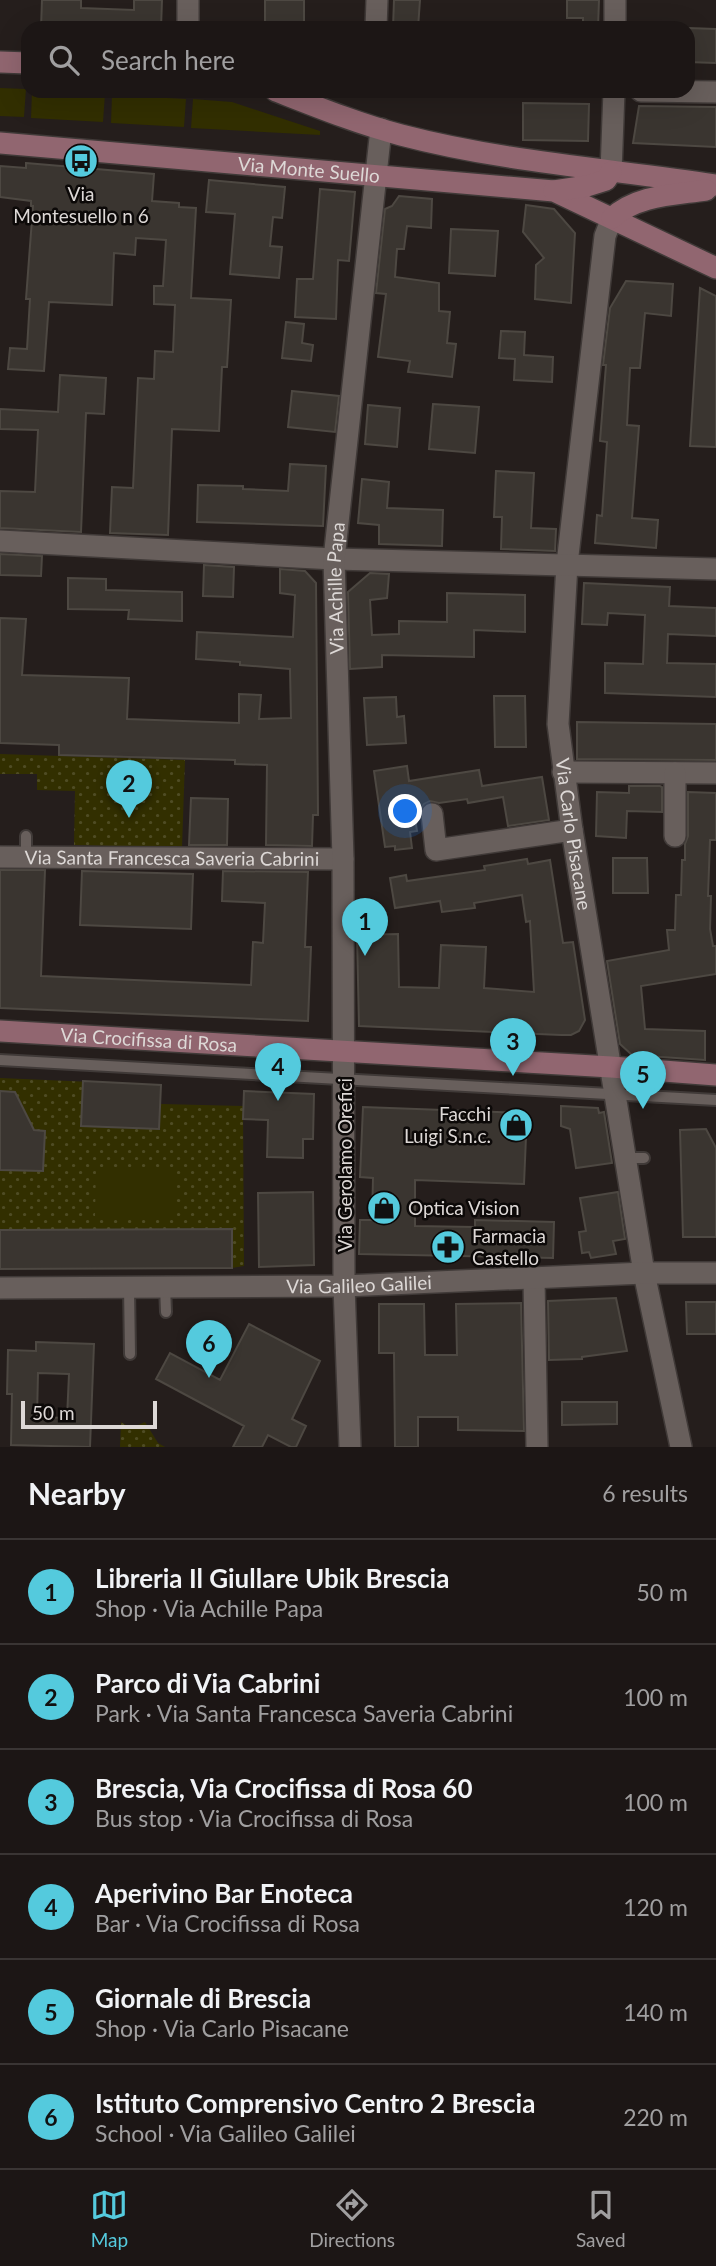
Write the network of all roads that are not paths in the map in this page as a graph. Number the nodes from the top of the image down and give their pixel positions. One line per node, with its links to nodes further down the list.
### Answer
1 (188, 0): 4 (street)
2 (377, 0): 5 (street)
3 (615, 0): 6 (street)
4 (188, 21)
5 (376, 21)
6 (615, 21)
7 (0, 62): 8 (main road)
8 (21, 63)
9 (695, 92): 10 (street)
10 (716, 92)
11 (295, 98): 13 (main road)
12 (614, 98): 15 (street)
13 (381, 129): 15 (main road); 16 (street, Via Achille Papa)
14 (0, 143): 16 (main road, Via Monte Suello)
15 (611, 172): 17 (main road); 18 (main road)
16 (376, 176): 18 (main road, Via Monte Suello); 22 (street, Via Achille Papa)
17 (716, 187): 19 (main road)
18 (554, 191): 19 (main road, Via Monte Suello)
19 (612, 218): 20 (main road, Via Monte Suello); 23 (street, Via Carlo Pisacane)
20 (716, 268)
21 (0, 541): 22 (street)
22 (334, 559): 23 (street); 32 (street, Via Achille Papa)
23 (567, 564): 24 (street); 25 (street, Via Carlo Pisacane)
24 (716, 569)
25 (563, 772): 26 (street); 29 (street, Via Carlo Pisacane)
26 (676, 773): 27 (street); 30 (street)
27 (716, 773)
28 (432, 814): 29 (street)
29 (572, 830): 36 (street, Via Carlo Pisacane)
30 (674, 836)
31 (0, 857): 32 (street, Via Santa Francesca Saveria Cabrini)
32 (343, 859): 34 (street, Via Achille Papa)
33 (0, 1031): 34 (main road, Via Crocifissa di Rosa)
34 (345, 1051): 36 (main road, Via Crocifissa di Rosa); 38 (street, Via Gerolamo Orefici)
35 (0, 1060): 38 (lane)
36 (611, 1066): 37 (main road, Via Crocifissa di Rosa); 39 (street, Via Carlo Pisacane)
37 (716, 1075)
38 (345, 1079): 39 (lane); 45 (street, Via Gerolamo Orefici)
39 (616, 1094): 40 (lane); 41 (street, Via Carlo Pisacane)
40 (716, 1100)
41 (644, 1272): 42 (street, Via Galileo Galilei); 43 (street, Via Galileo Galilei); 52 (street, Via Carlo Pisacane)
42 (716, 1273)
43 (534, 1279): 45 (street, Via Galileo Galilei); 51 (street)
44 (165, 1286): 45 (street, Via Galileo Galilei); 46 (street, Via Galileo Galilei); 48 (lane)
45 (344, 1286): 50 (street, Via Gerolamo Orefici)
46 (129, 1287): 47 (street, Via Galileo Galilei); 49 (lane)
47 (0, 1288)
48 (166, 1312)
49 (130, 1354)
50 (350, 1447)
51 (537, 1447)
52 (681, 1447)

